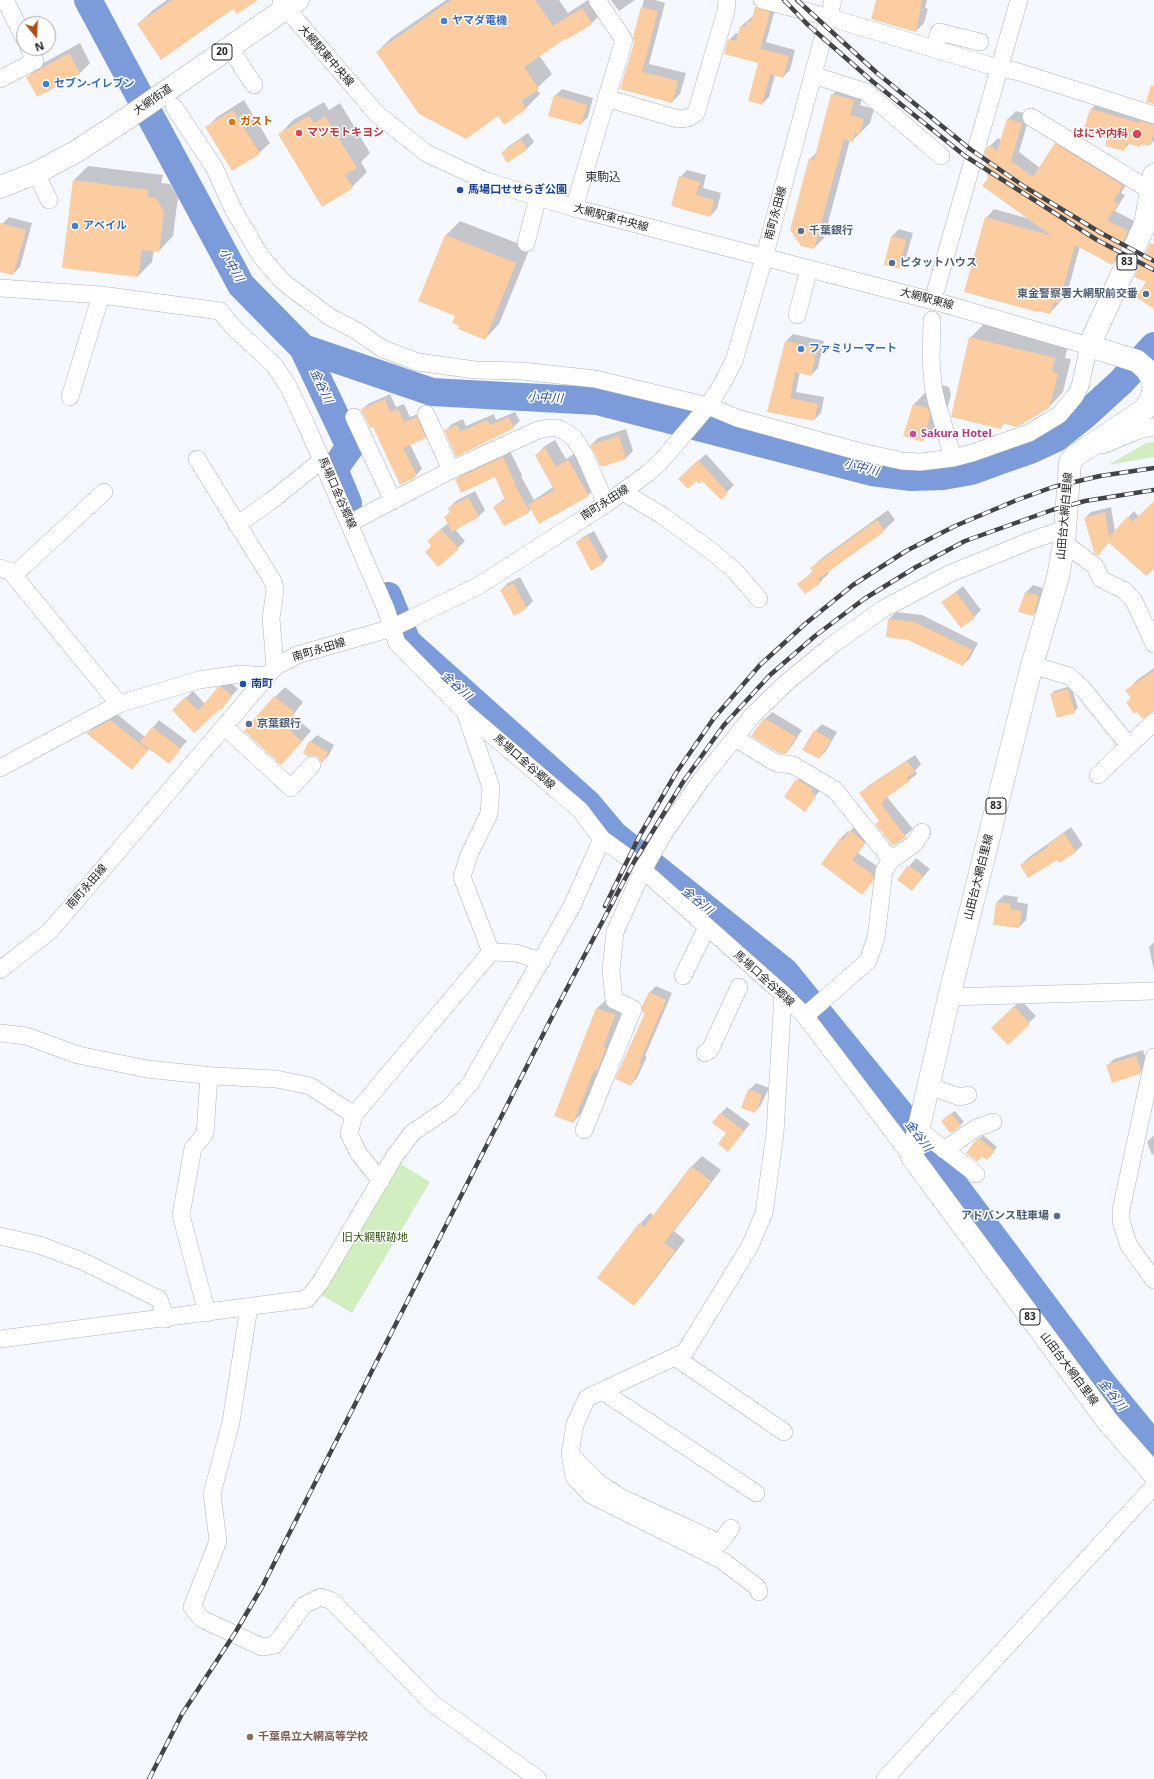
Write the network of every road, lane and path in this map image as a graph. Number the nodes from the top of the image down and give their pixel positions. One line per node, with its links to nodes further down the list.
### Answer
1 (5, 0): 9 (street)
2 (597, 0): 18 (street)
3 (727, 0): 18 (street)
4 (762, 0): 8 (street)
5 (833, 0): 8 (street, 南町永田線)
6 (1019, 0): 14 (street)
7 (288, 3): 11 (main road, 大網街道 / 20); 26 (street, 大網駅東中央線)
8 (828, 17): 12 (street); 15 (street, 南町永田線)
9 (16, 22)
10 (980, 42): 12 (street)
11 (229, 48): 17 (street); 19 (main road, 大網街道 / 20)
12 (935, 49): 14 (street)
13 (33, 56): 16 (street)
14 (1000, 68): 20 (street); 34 (street)
15 (813, 75): 22 (street); 31 (street, 南町永田線)
16 (0, 79)
17 (254, 85)
18 (606, 98): 28 (street)
19 (166, 102): 23 (main road, 大網街道 / 20); 41 (street)
20 (1154, 115)
21 (1031, 117): 24 (street)
22 (941, 156)
23 (36, 173): 25 (main road, 大網街道 / 20); 27 (street)
24 (1152, 183): 29 (main road, 83)
25 (0, 187)
26 (538, 197): 28 (street, 大網駅東中央線); 30 (street)
27 (49, 200)
28 (574, 208): 31 (street, 大網駅東中央線)
29 (1149, 226): 38 (main road, 83)
30 (526, 243)
31 (764, 258): 32 (street, 大網駅東線); 41 (street, 南町永田線)
32 (809, 269): 36 (street); 38 (street, 大網駅東線)
33 (0, 288): 35 (street)
34 (936, 289)
35 (101, 295): 40 (street); 48 (street, 馬場口金谷郷線)
36 (797, 315)
37 (932, 320): 46 (street)
38 (1089, 346): 39 (main road, 山田台大網白里線); 46 (street)
39 (1152, 387): 45 (main road, 山田台大網白里線)
40 (70, 397)
41 (703, 412): 46 (street); 51 (street, 南町永田線)
42 (426, 414): 49 (street)
43 (354, 416): 52 (street)
44 (1154, 427): 45 (street)
45 (1075, 456): 56 (main road, 山田台大網白里線 / 83)
46 (953, 458)
47 (198, 459): 55 (street)
48 (322, 460): 54 (street, 馬場口金谷郷線); 55 (street)
49 (451, 470): 52 (street); 53 (street)
50 (104, 492): 57 (street)
51 (623, 492): 53 (street, 南町永田線); 58 (street)
52 (393, 501): 54 (street)
53 (606, 504): 59 (street, 南町永田線)
54 (350, 523): 59 (street, 馬場口金谷郷線)
55 (237, 525): 62 (street)
56 (1064, 536): 60 (street); 61 (main road, 山田台大網白里線 / 83); 67 (street)
57 (7, 572): 63 (street)
58 (759, 599)
59 (392, 628): 62 (street, 南町永田線); 64 (street, 馬場口金谷郷線)
60 (1154, 644)
61 (1032, 665): 68 (street); 84 (main road, 山田台大網白里線 / 83)
62 (271, 672): 63 (street); 66 (street, 南町永田線)
63 (119, 704): 70 (street)
64 (465, 712): 73 (street, 馬場口金谷郷線); 77 (street)
65 (1154, 722): 68 (street)
66 (224, 727): 69 (street); 79 (street, 南町永田線)
67 (735, 738): 74 (street); 75 (street)
68 (1129, 746): 71 (street)
69 (312, 765)
70 (0, 768)
71 (1098, 775)
72 (922, 832): 74 (street)
73 (602, 839): 75 (street, 馬場口金谷郷線); 78 (street)
74 (891, 860): 85 (street)
75 (643, 870): 76 (street, 馬場口金谷郷線); 95 (street)
76 (707, 927): 80 (street); 83 (street, 馬場口金谷郷線)
77 (491, 952): 78 (street); 92 (street)
78 (542, 961): 99 (street)
79 (0, 970)
80 (684, 976)
81 (739, 987): 87 (street)
82 (1154, 991): 84 (street)
83 (783, 994): 85 (street, 馬場口金谷郷線); 106 (street)
84 (949, 997): 90 (main road, 山田台大網白里線 / 83)
85 (805, 1016): 97 (street, 馬場口金谷郷線)
86 (0, 1032): 89 (street)
87 (705, 1052)
88 (1154, 1057): 101 (street)
89 (209, 1076): 92 (street); 103 (street)
90 (928, 1086): 91 (street); 94 (main road, 山田台大網白里線 / 83)
91 (968, 1095)
92 (354, 1115): 99 (street)
93 (993, 1122): 96 (street)
94 (918, 1129): 96 (street); 97 (main road, 山田台大網白里線 / 83)
95 (584, 1130)
96 (944, 1150): 98 (street)
97 (912, 1157): 110 (main road, 山田台大網白里線 / 83)
98 (976, 1174)
99 (381, 1180): 102 (street)
100 (0, 1236): 104 (street)
101 (1154, 1280)
102 (249, 1307): 103 (street); 115 (street)
103 (207, 1313): 104 (street)
104 (166, 1319): 105 (street)
105 (0, 1339)
106 (675, 1357): 107 (street); 108 (street)
107 (602, 1391): 109 (street); 112 (street)
108 (784, 1432)
109 (570, 1454): 113 (street); 114 (street)
110 (1154, 1474)
111 (1154, 1486): 116 (street)
112 (756, 1493)
113 (731, 1528)
114 (759, 1592)
115 (538, 1779)
116 (885, 1779)

